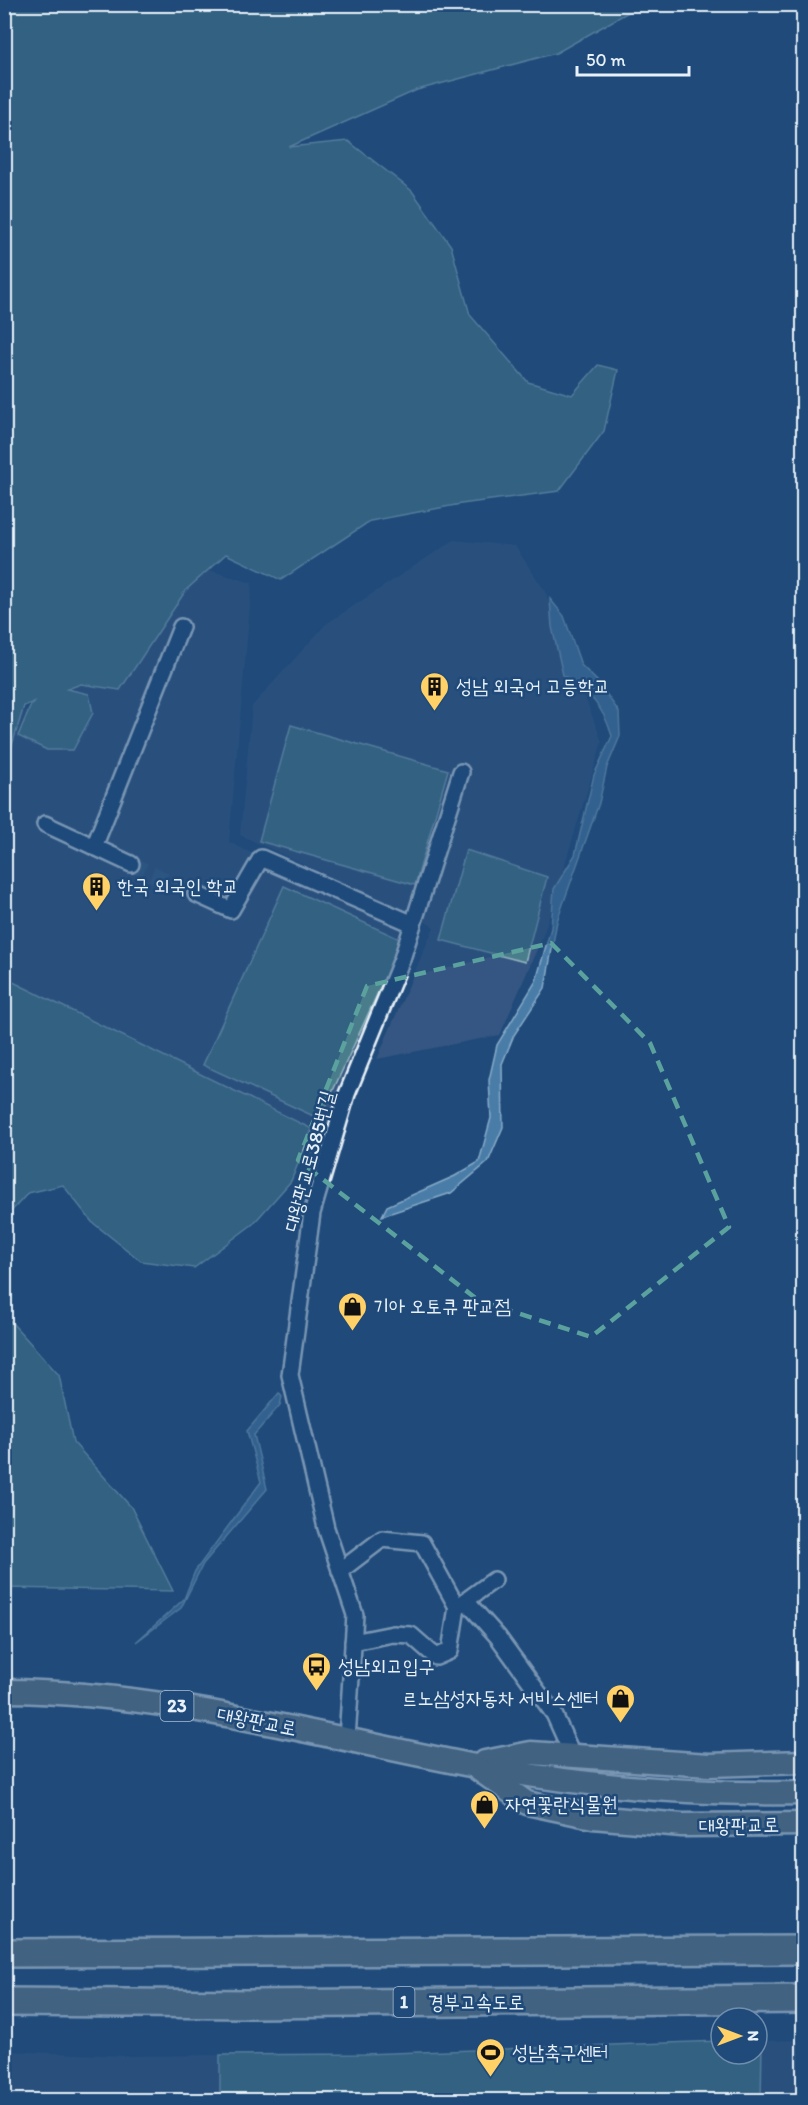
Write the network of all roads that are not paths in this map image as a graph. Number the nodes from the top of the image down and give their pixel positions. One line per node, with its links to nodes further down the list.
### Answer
1 (181, 627): 4 (street)
2 (461, 772): 7 (street, 대왕판교로385번길)
3 (45, 824): 4 (street)
4 (94, 847): 5 (street)
5 (131, 864)
6 (196, 894): 7 (street)
7 (413, 924): 8 (street, 대왕판교로385번길)
8 (340, 1571): 10 (street); 11 (street, 대왕판교로385번길)
9 (494, 1580): 10 (street)
10 (462, 1604): 11 (street); 14 (street)
11 (353, 1642): 13 (street, 대왕판교로385번길)
12 (4, 1691): 13 (main road, 대왕판교로 / 23)
13 (347, 1739): 16 (main road, 대왕판교로 / 23)
14 (573, 1756): 15 (main road, 대왕판교로); 16 (main road, 대왕판교로)
15 (804, 1762)
16 (471, 1765): 17 (main road, 대왕판교로 / 23); 18 (main road, 대왕판교로)
17 (804, 1793)
18 (804, 1824)
19 (804, 1950): 20 (highway)
20 (4, 1953)
21 (804, 1999): 22 (highway, 경부고속도로 / 1)
22 (4, 2002)

